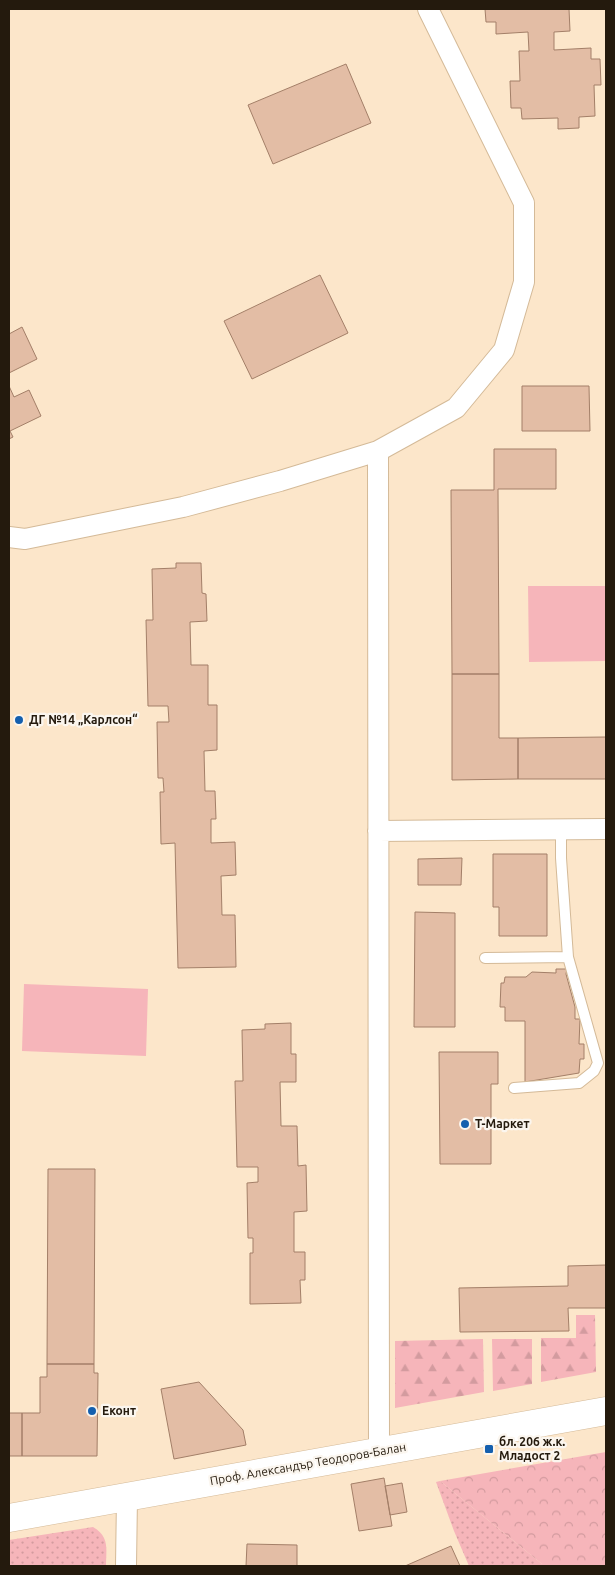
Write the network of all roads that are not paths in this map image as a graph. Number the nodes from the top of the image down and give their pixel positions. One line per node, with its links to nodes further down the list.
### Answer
1 (428, 9): 2 (street)
2 (378, 451): 3 (street); 6 (street)
3 (9, 537)
4 (561, 829): 5 (street); 6 (street); 7 (lane)
5 (606, 829)
6 (378, 831): 11 (street)
7 (568, 957): 8 (lane); 9 (lane)
8 (485, 958)
9 (514, 1088)
10 (606, 1411): 11 (street, Проф. Александър Теодоров-Балан)
11 (379, 1451): 12 (street, Проф. Александър Теодоров-Балан)
12 (126, 1497): 13 (street, Проф. Александър Теодоров-Балан); 14 (street)
13 (9, 1518)
14 (126, 1566)

